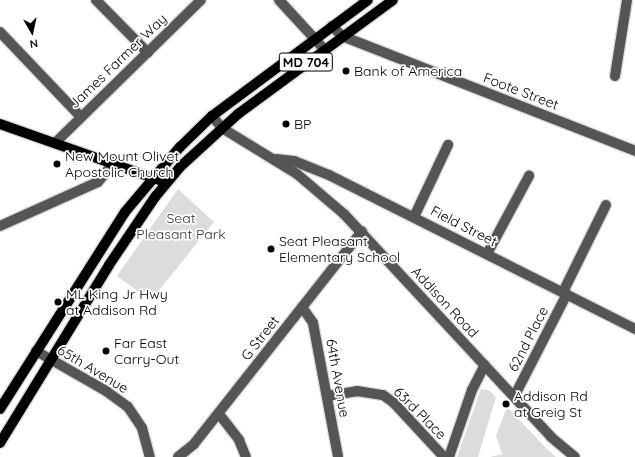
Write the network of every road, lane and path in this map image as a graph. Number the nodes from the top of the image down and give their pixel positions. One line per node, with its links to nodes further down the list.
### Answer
1 (96, 0): 12 (street)
2 (201, 0): 12 (street, James Farmer Way)
3 (279, 0): 10 (street)
4 (368, 0): 7 (main road, MD 704)
5 (393, 0): 9 (main road, MD 704)
6 (627, 0): 13 (street)
7 (332, 26): 9 (street, Foote Street); 10 (main road, MD 704)
8 (0, 32): 15 (street)
9 (342, 36): 11 (main road, MD 704); 20 (street, Foote Street)
10 (314, 39): 11 (street); 14 (main road, MD 704)
11 (324, 49): 17 (main road, MD 704)
12 (148, 53): 15 (street, James Farmer Way)
13 (614, 76)
14 (212, 116): 17 (street, Addison Road); 24 (main road, MD 704)
15 (81, 117): 18 (street, James Farmer Way)
16 (0, 124): 18 (main road)
17 (222, 128): 21 (street, Addison Road); 25 (main road, MD 704)
18 (55, 143): 22 (main road)
19 (448, 145): 27 (street)
20 (635, 151)
21 (276, 159): 27 (street, Field Street); 29 (street, Addison Road)
22 (114, 162): 24 (main road); 28 (street)
23 (529, 176): 30 (street)
24 (152, 177): 25 (main road); 34 (main road, MD 704)
25 (166, 183): 35 (main road, MD 704)
26 (606, 205): 31 (street, 62nd Place)
27 (414, 217): 30 (street, Field Street)
28 (0, 226)
29 (362, 232): 32 (street, G Street); 36 (street, Addison Road)
30 (487, 254): 31 (street, Field Street)
31 (565, 293): 33 (street, Field Street); 38 (street, 62nd Place)
32 (302, 307): 37 (street, 64th Avenue); 40 (street, G Street)
33 (635, 329)
34 (36, 351): 35 (street, 65th Avenue); 39 (main road, MD 704)
35 (52, 360): 41 (main road, MD 704); 42 (street, 65th Avenue)
36 (485, 365): 38 (street, Addison Road); 47 (street)
37 (327, 396): 45 (street, 64th Avenue); 46 (street, 63rd Place)
38 (514, 396): 48 (street, Addison Road)
39 (0, 409)
40 (218, 414): 43 (street, G Street); 44 (street)
41 (0, 443)
42 (150, 457)
43 (178, 457)
44 (246, 457)
45 (338, 457)
46 (444, 457)
47 (449, 457)
48 (575, 457)

